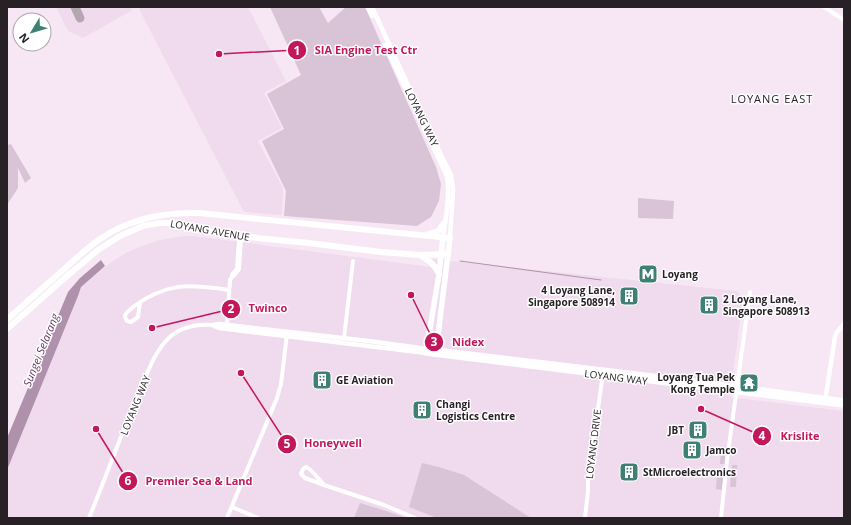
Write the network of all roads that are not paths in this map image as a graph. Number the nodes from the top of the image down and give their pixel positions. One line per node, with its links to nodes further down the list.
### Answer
1 (368, 7): 5 (street, LOYANG WAY)
2 (372, 7): 8 (street, LOYANG WAY)
3 (824, 7): 4 (street)
4 (844, 20)
5 (445, 222): 6 (main road); 8 (street, LOYANG WAY)
6 (425, 235): 8 (main road, LOYANG AVENUE); 18 (main road, LOYANG AVENUE)
7 (236, 236): 11 (main road, LOYANG AVENUE); 14 (main road); 22 (main road, LOYANG AVENUE)
8 (446, 237): 9 (main road, LOYANG WAY); 10 (main road, LOYANG WAY)
9 (441, 254): 10 (main road, LOYANG AVENUE); 11 (main road, LOYANG AVENUE); 13 (main road, LOYANG WAY)
10 (448, 254): 26 (main road, LOYANG WAY)
11 (420, 255): 13 (main road)
12 (353, 261): 24 (street)
13 (439, 274): 25 (main road, LOYANG WAY)
14 (234, 275): 15 (street)
15 (229, 290): 17 (street); 21 (street)
16 (750, 292): 28 (street)
17 (140, 302): 17 (street)
18 (7, 320)
19 (212, 325): 21 (street, LOYANG WAY); 21 (street, LOYANG WAY); 36 (street, LOYANG WAY)
20 (844, 326): 29 (street)
21 (228, 327): 23 (street, LOYANG WAY)
22 (7, 329)
23 (287, 334): 24 (street, LOYANG WAY); 35 (street)
24 (345, 341): 25 (street, LOYANG WAY)
25 (426, 351): 26 (main road, LOYANG WAY)
26 (436, 352): 27 (main road, LOYANG WAY)
27 (603, 373): 28 (main road, LOYANG WAY); 40 (street, LOYANG DRIVE)
28 (736, 389): 30 (main road, LOYANG WAY); 31 (main road, LOYANG WAY); 41 (street)
29 (827, 389): 30 (street); 31 (street)
30 (817, 397): 31 (main road, LOYANG WAY)
31 (825, 401): 32 (main road, LOYANG WAY); 33 (main road, LOYANG WAY)
32 (844, 401)
33 (844, 405)
34 (324, 486): 34 (street); 39 (street)
35 (232, 507): 37 (street); 38 (street)
36 (89, 518)
37 (227, 518)
38 (258, 518)
39 (415, 518)
40 (585, 518)
41 (721, 518)

